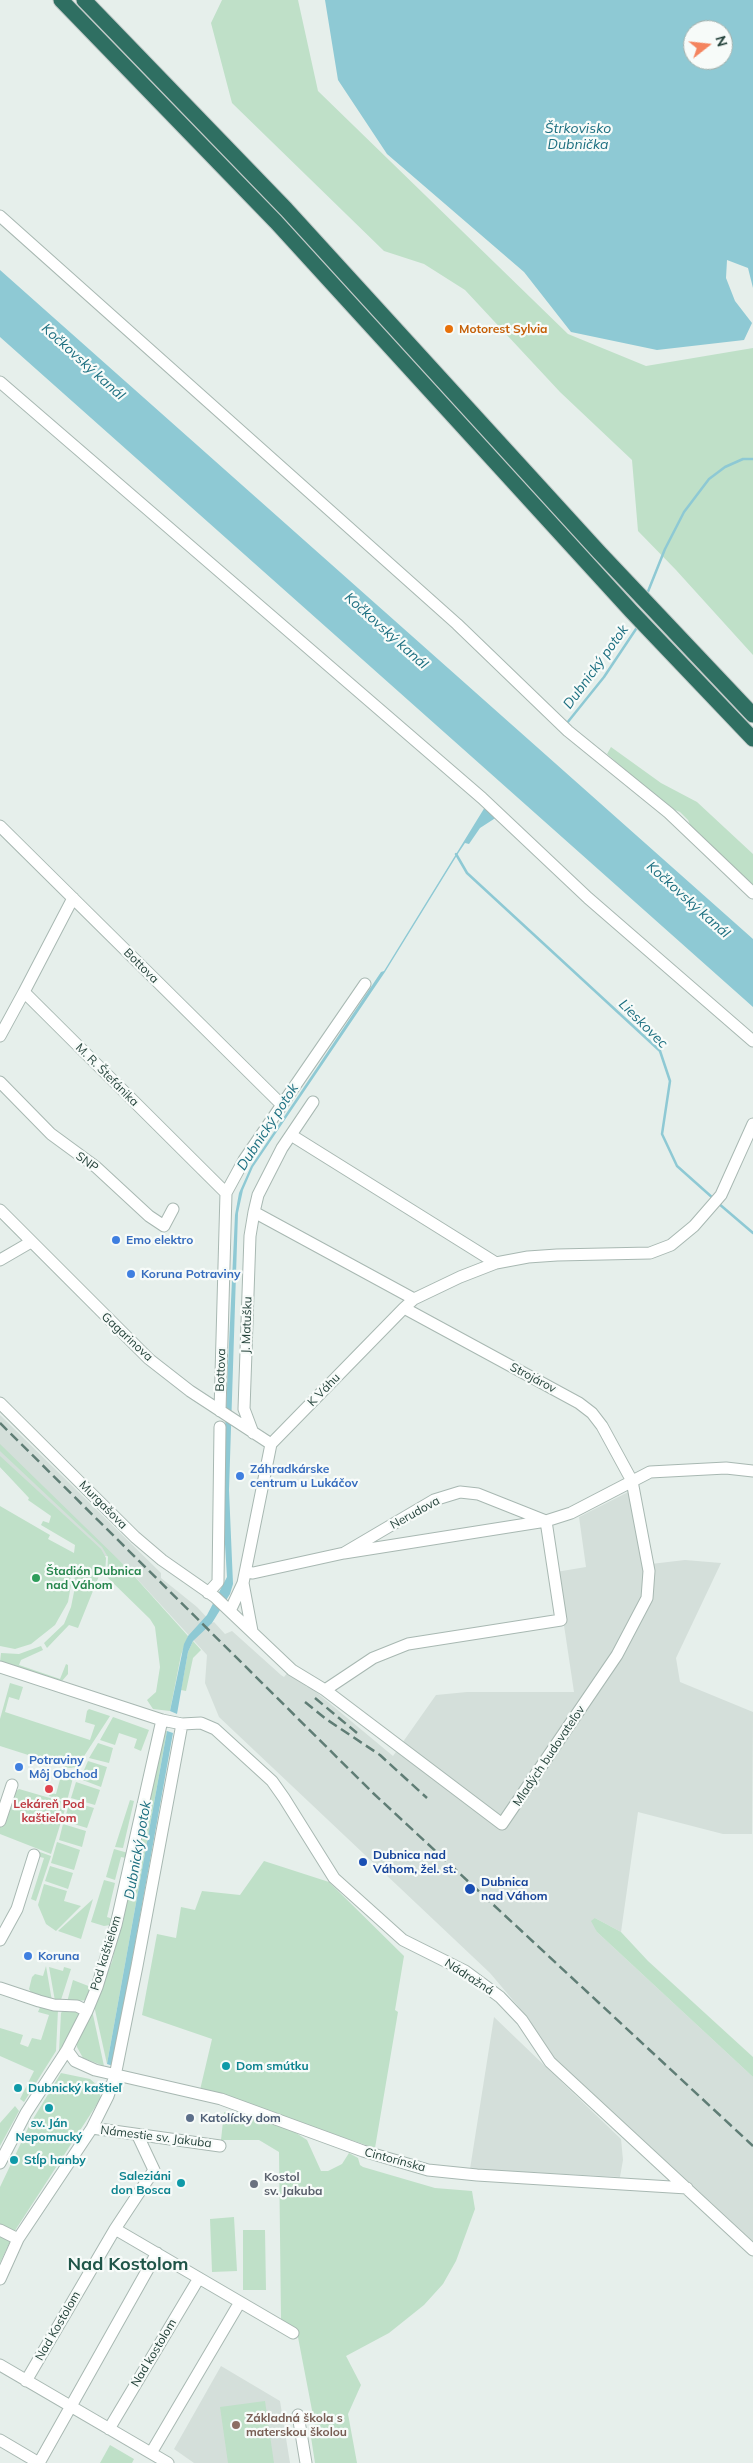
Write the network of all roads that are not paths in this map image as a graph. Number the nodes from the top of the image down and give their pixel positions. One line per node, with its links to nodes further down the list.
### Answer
1 (61, 0): 6 (highway)
2 (84, 0): 5 (highway)
3 (0, 216): 8 (street)
4 (0, 382): 13 (street)
5 (753, 715)
6 (753, 739)
7 (0, 826): 9 (street, Bottova)
8 (753, 893)
9 (73, 898): 11 (street); 16 (street, Bottova)
10 (365, 984): 16 (street, Bottova)
11 (24, 992): 12 (street); 19 (street, M. R. Štefánika)
12 (0, 1036)
13 (753, 1041)
14 (0, 1082): 20 (street, SNP)
15 (313, 1102): 18 (street, J. Matušku)
16 (282, 1105): 19 (street, Bottova)
17 (753, 1124): 25 (street, K Váhu)
18 (292, 1135): 22 (street, J. Matušku); 25 (street)
19 (226, 1193): 29 (street, Bottova)
20 (173, 1209)
21 (0, 1210): 23 (street, Gagarinova)
22 (254, 1212): 26 (street); 31 (street, J. Matušku)
23 (31, 1242): 24 (street); 29 (street, Gagarinova)
24 (0, 1260)
25 (496, 1263): 26 (street, K Váhu)
26 (414, 1299): 27 (street, K Váhu)
27 (404, 1308): 32 (street, K Váhu); 34 (street, Strojárov)
28 (0, 1403): 39 (street, Murgašova)
29 (221, 1412): 31 (street, Gagarinova)
30 (220, 1427): 39 (street)
31 (252, 1434): 32 (street, Gagarinova)
32 (270, 1444): 37 (street)
33 (753, 1470): 34 (street, Nerudova)
34 (632, 1481): 35 (street, Nerudova); 43 (street, Mladých budovateľov)
35 (546, 1521): 36 (street, Nerudova); 36 (street, Nerudova); 43 (street)
36 (344, 1553): 37 (street, Nerudova)
37 (246, 1572): 38 (street)
38 (243, 1584): 40 (street); 41 (street)
39 (212, 1595): 40 (street, Murgašova)
40 (227, 1609): 41 (street, Mladých budovateľov)
41 (252, 1631): 43 (street, Mladých budovateľov)
42 (0, 1667): 44 (street)
43 (325, 1690)
44 (172, 1722): 50 (street, Pod kaštieľom); 52 (street); 57 (street, Nádražná)
45 (12, 1785): 46 (street)
46 (0, 1820)
47 (34, 1855): 48 (street)
48 (0, 1940)
49 (0, 1988): 50 (street)
50 (87, 2011): 51 (street, Pod kaštieľom)
51 (67, 2050): 52 (street, Cintorínska); 56 (street)
52 (115, 2076): 53 (street); 57 (street, Cintorínska)
53 (92, 2128): 54 (street, Námestie sv. Jakuba); 60 (street)
54 (138, 2136): 55 (street, Námestie sv. Jakuba); 58 (street, Nad Kostolom)
55 (220, 2146)
56 (0, 2163)
57 (686, 2188): 61 (street, Nádražná)
58 (115, 2229): 62 (street); 68 (street, Nad Kostolom)
59 (0, 2230): 60 (street)
60 (18, 2239): 64 (street)
61 (753, 2250)
62 (157, 2253): 63 (street); 69 (street)
63 (198, 2278): 65 (street); 71 (street, Nad kostolom)
64 (0, 2280)
65 (240, 2302): 66 (street); 73 (street)
66 (293, 2333)
67 (0, 2365): 68 (street)
68 (26, 2381): 69 (street)
69 (70, 2405): 71 (street); 74 (street)
70 (298, 2415): 76 (street)
71 (109, 2429): 73 (street)
72 (0, 2440): 74 (street)
73 (151, 2453): 75 (street)
74 (39, 2463)
75 (168, 2463)
76 (306, 2463)

